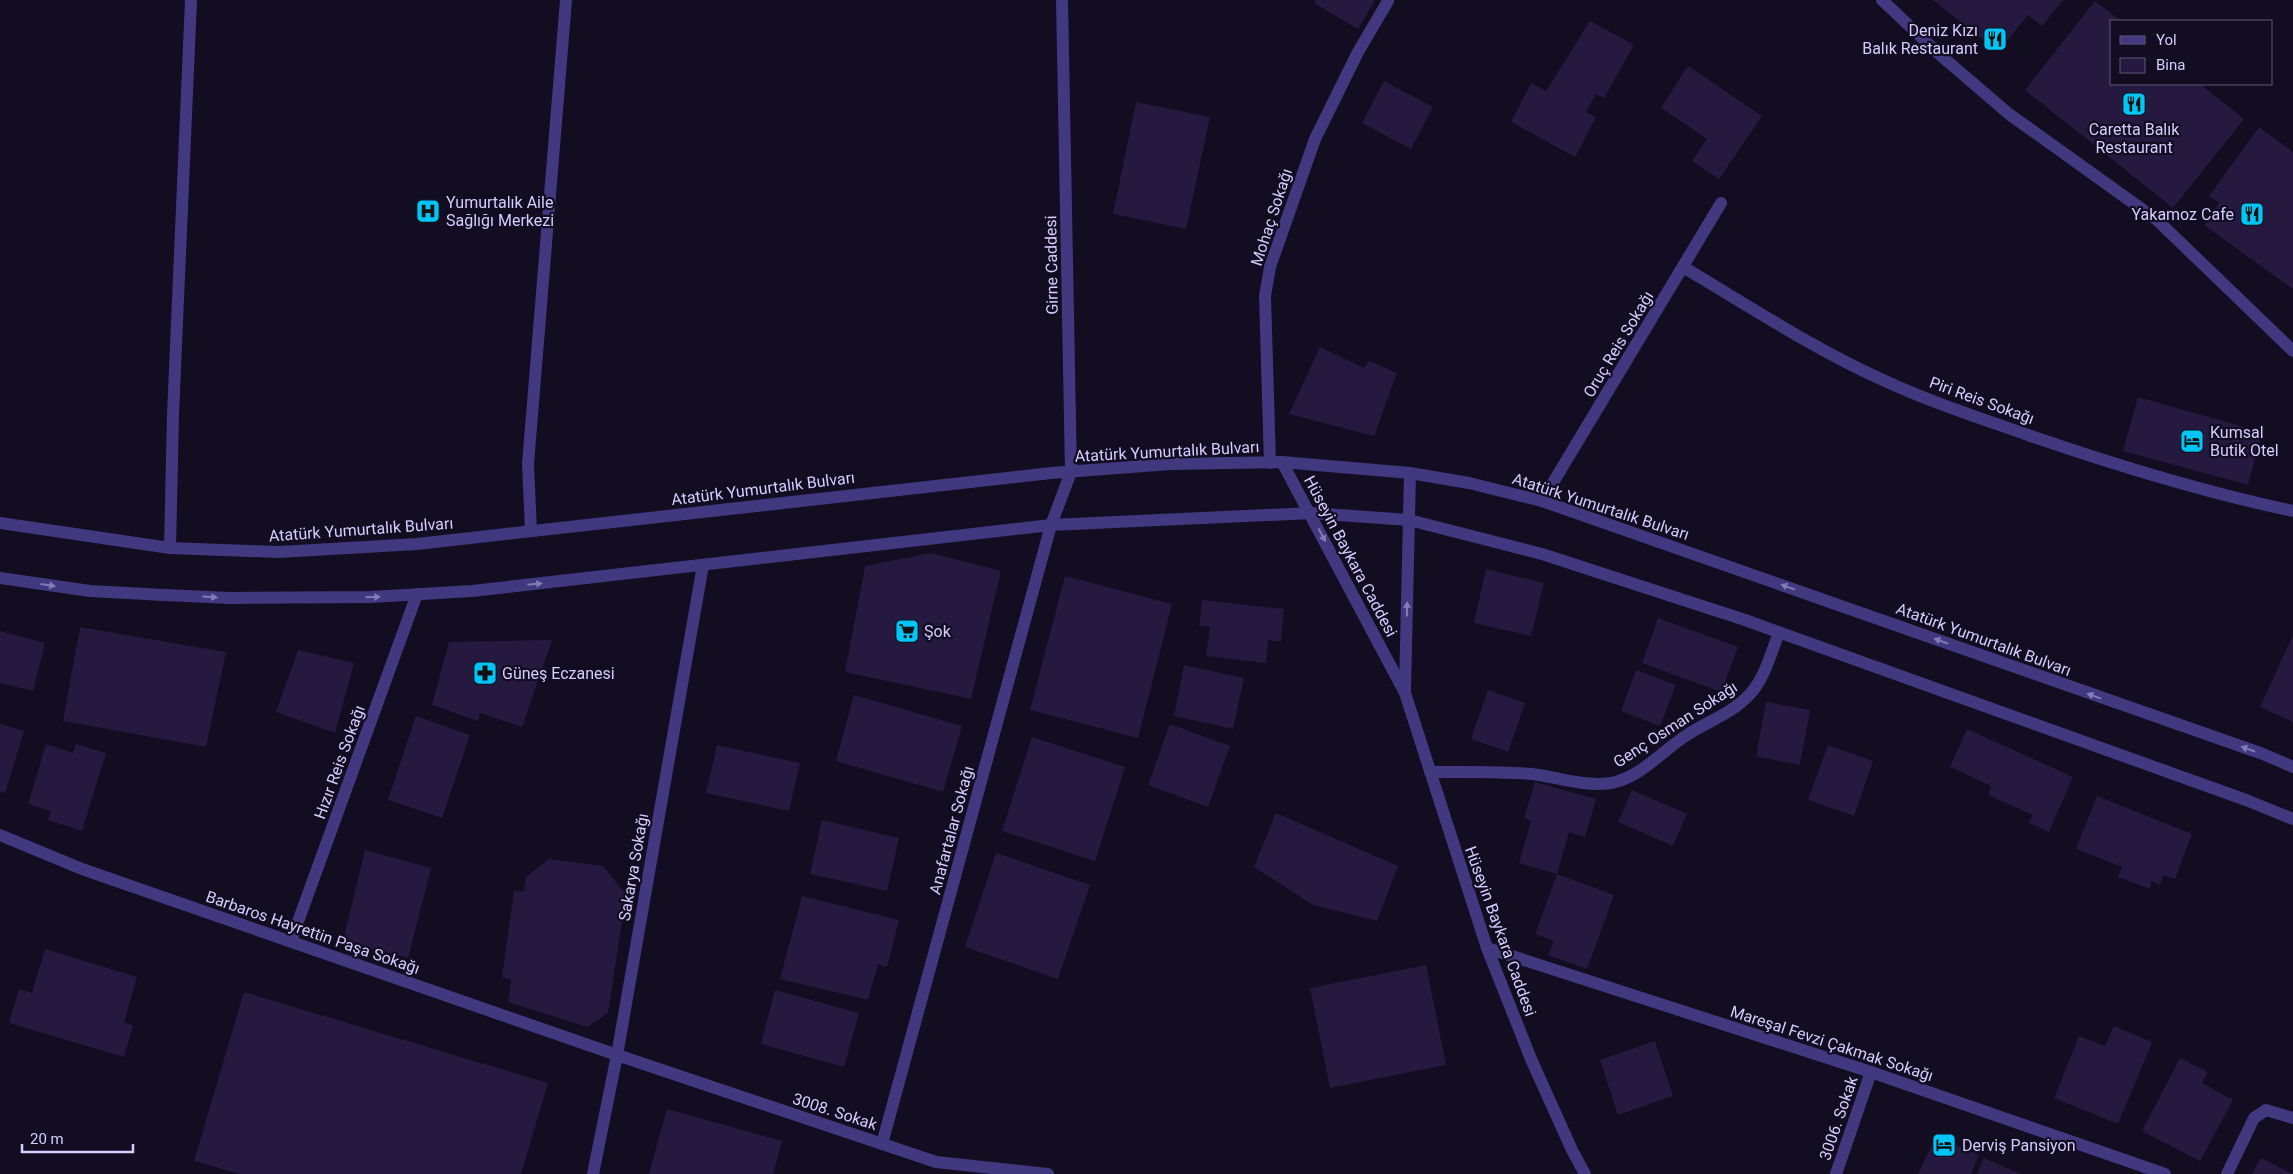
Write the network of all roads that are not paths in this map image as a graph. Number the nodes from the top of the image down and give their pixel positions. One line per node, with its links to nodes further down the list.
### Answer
1 (191, 0): 19 (street)
2 (566, 0): 18 (street)
3 (1388, 0): 9 (street, Mohaç Sokağı)
4 (1882, 0): 8 (street)
5 (1060, 1): 10 (street, Girne Caddesi)
6 (1721, 203): 7 (street, Oruç Reis Sokağı)
7 (1683, 267): 12 (street, Oruç Reis Sokağı); 13 (street, Piri Reis Sokağı)
8 (2293, 351)
9 (1276, 462): 10 (street, Atatürk Yumurtalık Bulvarı); 11 (street, Atatürk Yumurtalık Bulvarı); 14 (street, Hüseyin Baykara Caddesi)
10 (1071, 472): 17 (street, Girne Caddesi); 18 (street, Atatürk Yumurtalık Bulvarı)
11 (1410, 473): 12 (street, Atatürk Yumurtalık Bulvarı); 15 (street, Hüseyin Baykara Caddesi)
12 (1542, 501): 25 (street, Atatürk Yumurtalık Bulvarı, one-way to 12)
13 (2293, 511)
14 (1311, 514): 15 (street); 17 (street); 24 (street, Hüseyin Baykara Caddesi, one-way to 24)
15 (1409, 520): 23 (street); 24 (street, Hüseyin Baykara Caddesi, one-way to 15)
16 (0, 523): 19 (street, Atatürk Yumurtalık Bulvarı)
17 (1051, 526): 20 (street); 34 (street, Anafartalar Sokağı)
18 (531, 531): 19 (street, Atatürk Yumurtalık Bulvarı)
19 (170, 548)
20 (703, 565): 22 (street, one-way to 20); 31 (street, Sakarya Sokağı)
21 (0, 578): 22 (street, one-way to 22)
22 (417, 594): 29 (street, Hızır Reis Sokağı)
23 (1779, 633): 26 (street, Genç Osman Sokağı); 27 (street)
24 (1405, 693): 26 (street, Hüseyin Baykara Caddesi)
25 (2293, 767)
26 (1430, 772): 30 (street, Hüseyin Baykara Caddesi)
27 (2293, 819)
28 (0, 835): 29 (street, Barbaros Hayrettin Paşa Sokağı)
29 (291, 941): 31 (street, Barbaros Hayrettin Paşa Sokağı)
30 (1487, 948): 32 (street, Mareşal Fevzi Çakmak Sokağı); 38 (street, Hüseyin Baykara Caddesi)
31 (617, 1055): 34 (street, 3008. Sokak); 36 (street, Sakarya Sokağı)
32 (1871, 1072): 39 (street, 3006. Sokak); 40 (street, Mareşal Fevzi Çakmak Sokağı)
33 (2293, 1118): 41 (street)
34 (882, 1144): 35 (street, 3008. Sokak)
35 (966, 1170): 37 (street, 3008. Sokak)
36 (593, 1174)
37 (1048, 1174)
38 (1586, 1174)
39 (1836, 1174)
40 (2165, 1174)
41 (2227, 1174)

